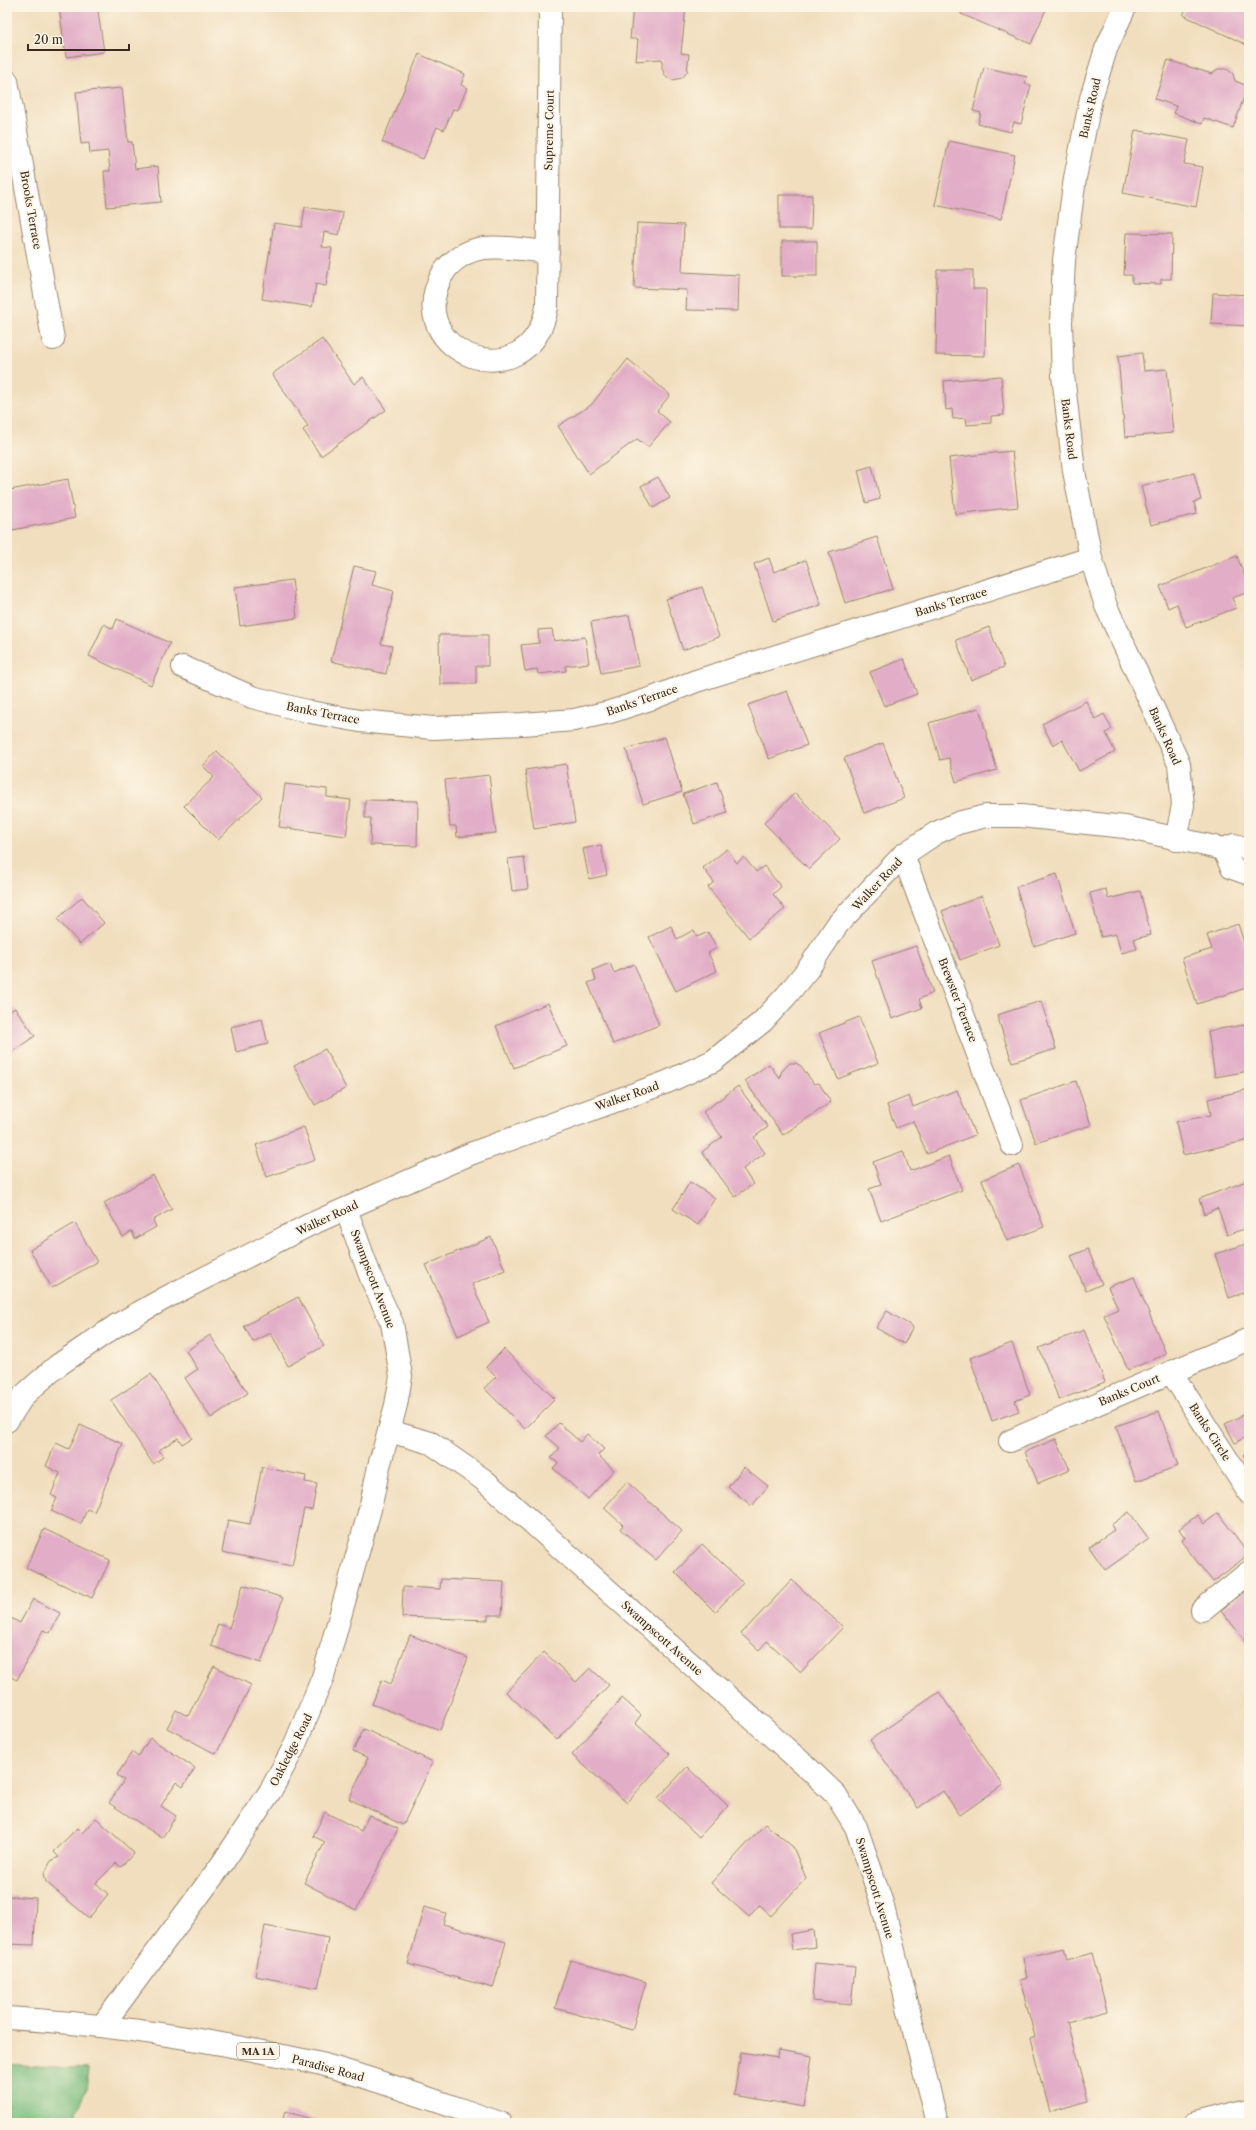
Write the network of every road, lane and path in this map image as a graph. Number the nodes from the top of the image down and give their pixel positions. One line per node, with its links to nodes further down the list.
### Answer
1 (550, 7): 4 (main road, Supreme Court)
2 (1125, 7): 6 (main road, Banks Road)
3 (7, 81): 5 (main road, Brooks Terrace)
4 (548, 252): 4 (main road, Supreme Court)
5 (53, 339)
6 (1091, 558): 7 (main road, Banks Terrace); 8 (main road, Banks Road)
7 (184, 667)
8 (1176, 840): 10 (main road, Walker Road); 11 (main road, Walker Road)
9 (1249, 848): 10 (main road, Walker Road)
10 (1223, 849): 12 (main road)
11 (903, 855): 13 (main road, Brewster Terrace); 14 (main road, Walker Road)
12 (1249, 874)
13 (1012, 1145)
14 (346, 1209): 17 (main road, Walker Road); 18 (main road, Swampscott Avenue)
15 (1249, 1339): 16 (main road, Banks Court)
16 (1171, 1372): 19 (main road, Banks Court); 20 (main road, Banks Circle)
17 (7, 1421)
18 (389, 1431): 24 (main road, Oakledge Road); 27 (main road, Swampscott Avenue)
19 (1010, 1441)
20 (1249, 1492)
21 (1249, 1572): 22 (main road)
22 (1202, 1610)
23 (7, 2018): 24 (main road, Paradise Road / MA 1A)
24 (102, 2026): 26 (main road, Paradise Road / MA 1A)
25 (1249, 2110): 28 (main road)
26 (500, 2123)
27 (937, 2123)
28 (1196, 2123)

